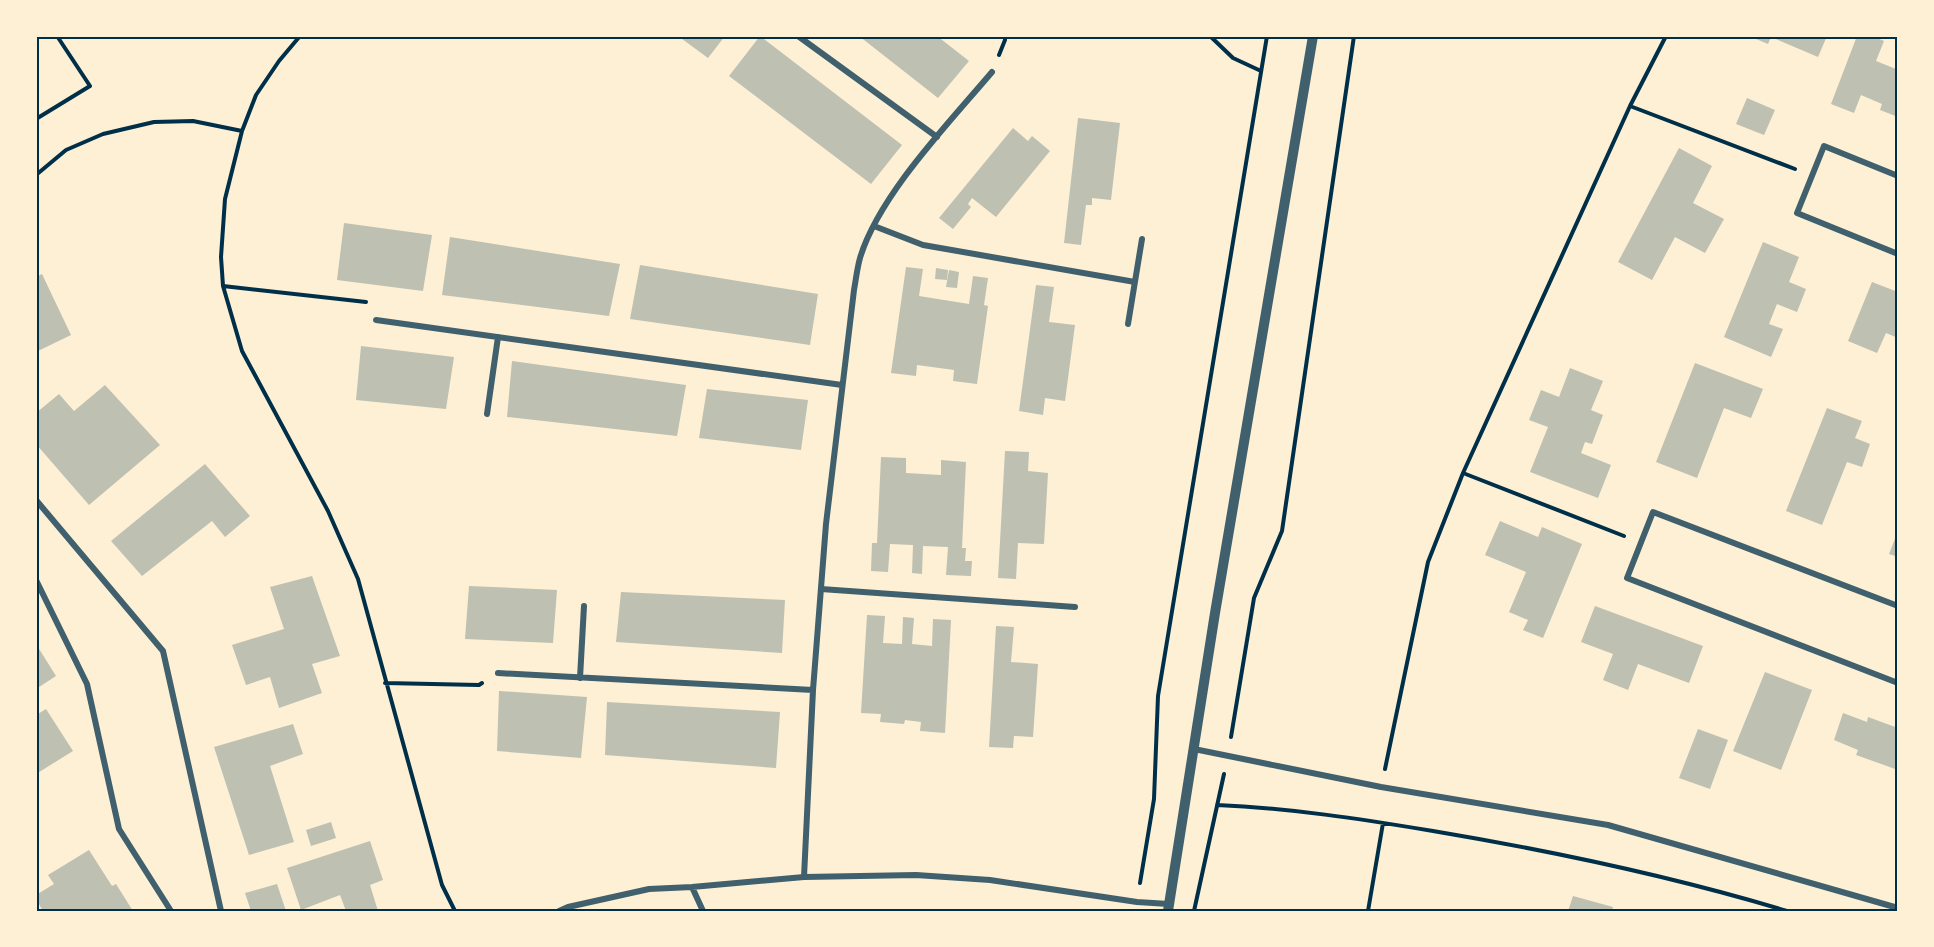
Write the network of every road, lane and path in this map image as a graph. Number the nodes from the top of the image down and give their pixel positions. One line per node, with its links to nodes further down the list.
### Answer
1 (57, 36): 12 (path)
2 (300, 36): 13 (path)
3 (798, 36): 14 (street)
4 (1210, 36): 9 (path)
5 (1267, 36): 9 (path)
6 (1313, 36): 41 (street)
7 (1354, 36): 42 (path)
8 (1666, 36): 11 (path)
9 (1261, 70): 48 (path)
10 (992, 72): 14 (street)
11 (1630, 105): 17 (path); 28 (path)
12 (36, 119)
13 (243, 131): 15 (path); 22 (path)
14 (937, 137): 18 (street)
15 (36, 175)
16 (1898, 176): 17 (street)
17 (1810, 181): 20 (street)
18 (874, 226): 21 (street); 26 (street)
19 (1142, 238): 21 (street)
20 (1898, 254)
21 (1135, 282): 24 (street)
22 (223, 286): 23 (path); 38 (path)
23 (376, 320): 25 (street)
24 (1128, 324)
25 (498, 337): 26 (street); 27 (street)
26 (842, 385): 32 (street)
27 (487, 414)
28 (1462, 473): 30 (path); 43 (path)
29 (36, 500): 52 (street)
30 (1641, 543): 34 (street); 39 (street)
31 (36, 580): 51 (street)
32 (821, 590): 35 (street); 40 (street)
33 (584, 606): 37 (street)
34 (1898, 606)
35 (1075, 608)
36 (498, 673): 37 (street); 38 (path)
37 (580, 678): 40 (street)
38 (385, 683): 53 (path)
39 (1898, 683)
40 (813, 690): 46 (street)
41 (1194, 749): 42 (street); 49 (street)
42 (1227, 756): 43 (street); 44 (path)
43 (1381, 787): 50 (street)
44 (1217, 805): 45 (path); 56 (path)
45 (1383, 823): 57 (path); 58 (path)
46 (804, 877): 47 (street); 48 (street)
47 (692, 887): 54 (street); 55 (street)
48 (1137, 902): 49 (street)
49 (1168, 907)
50 (1898, 908)
51 (171, 911)
52 (221, 911)
53 (454, 911)
54 (559, 911)
55 (702, 911)
56 (1194, 911)
57 (1368, 911)
58 (1787, 911)

